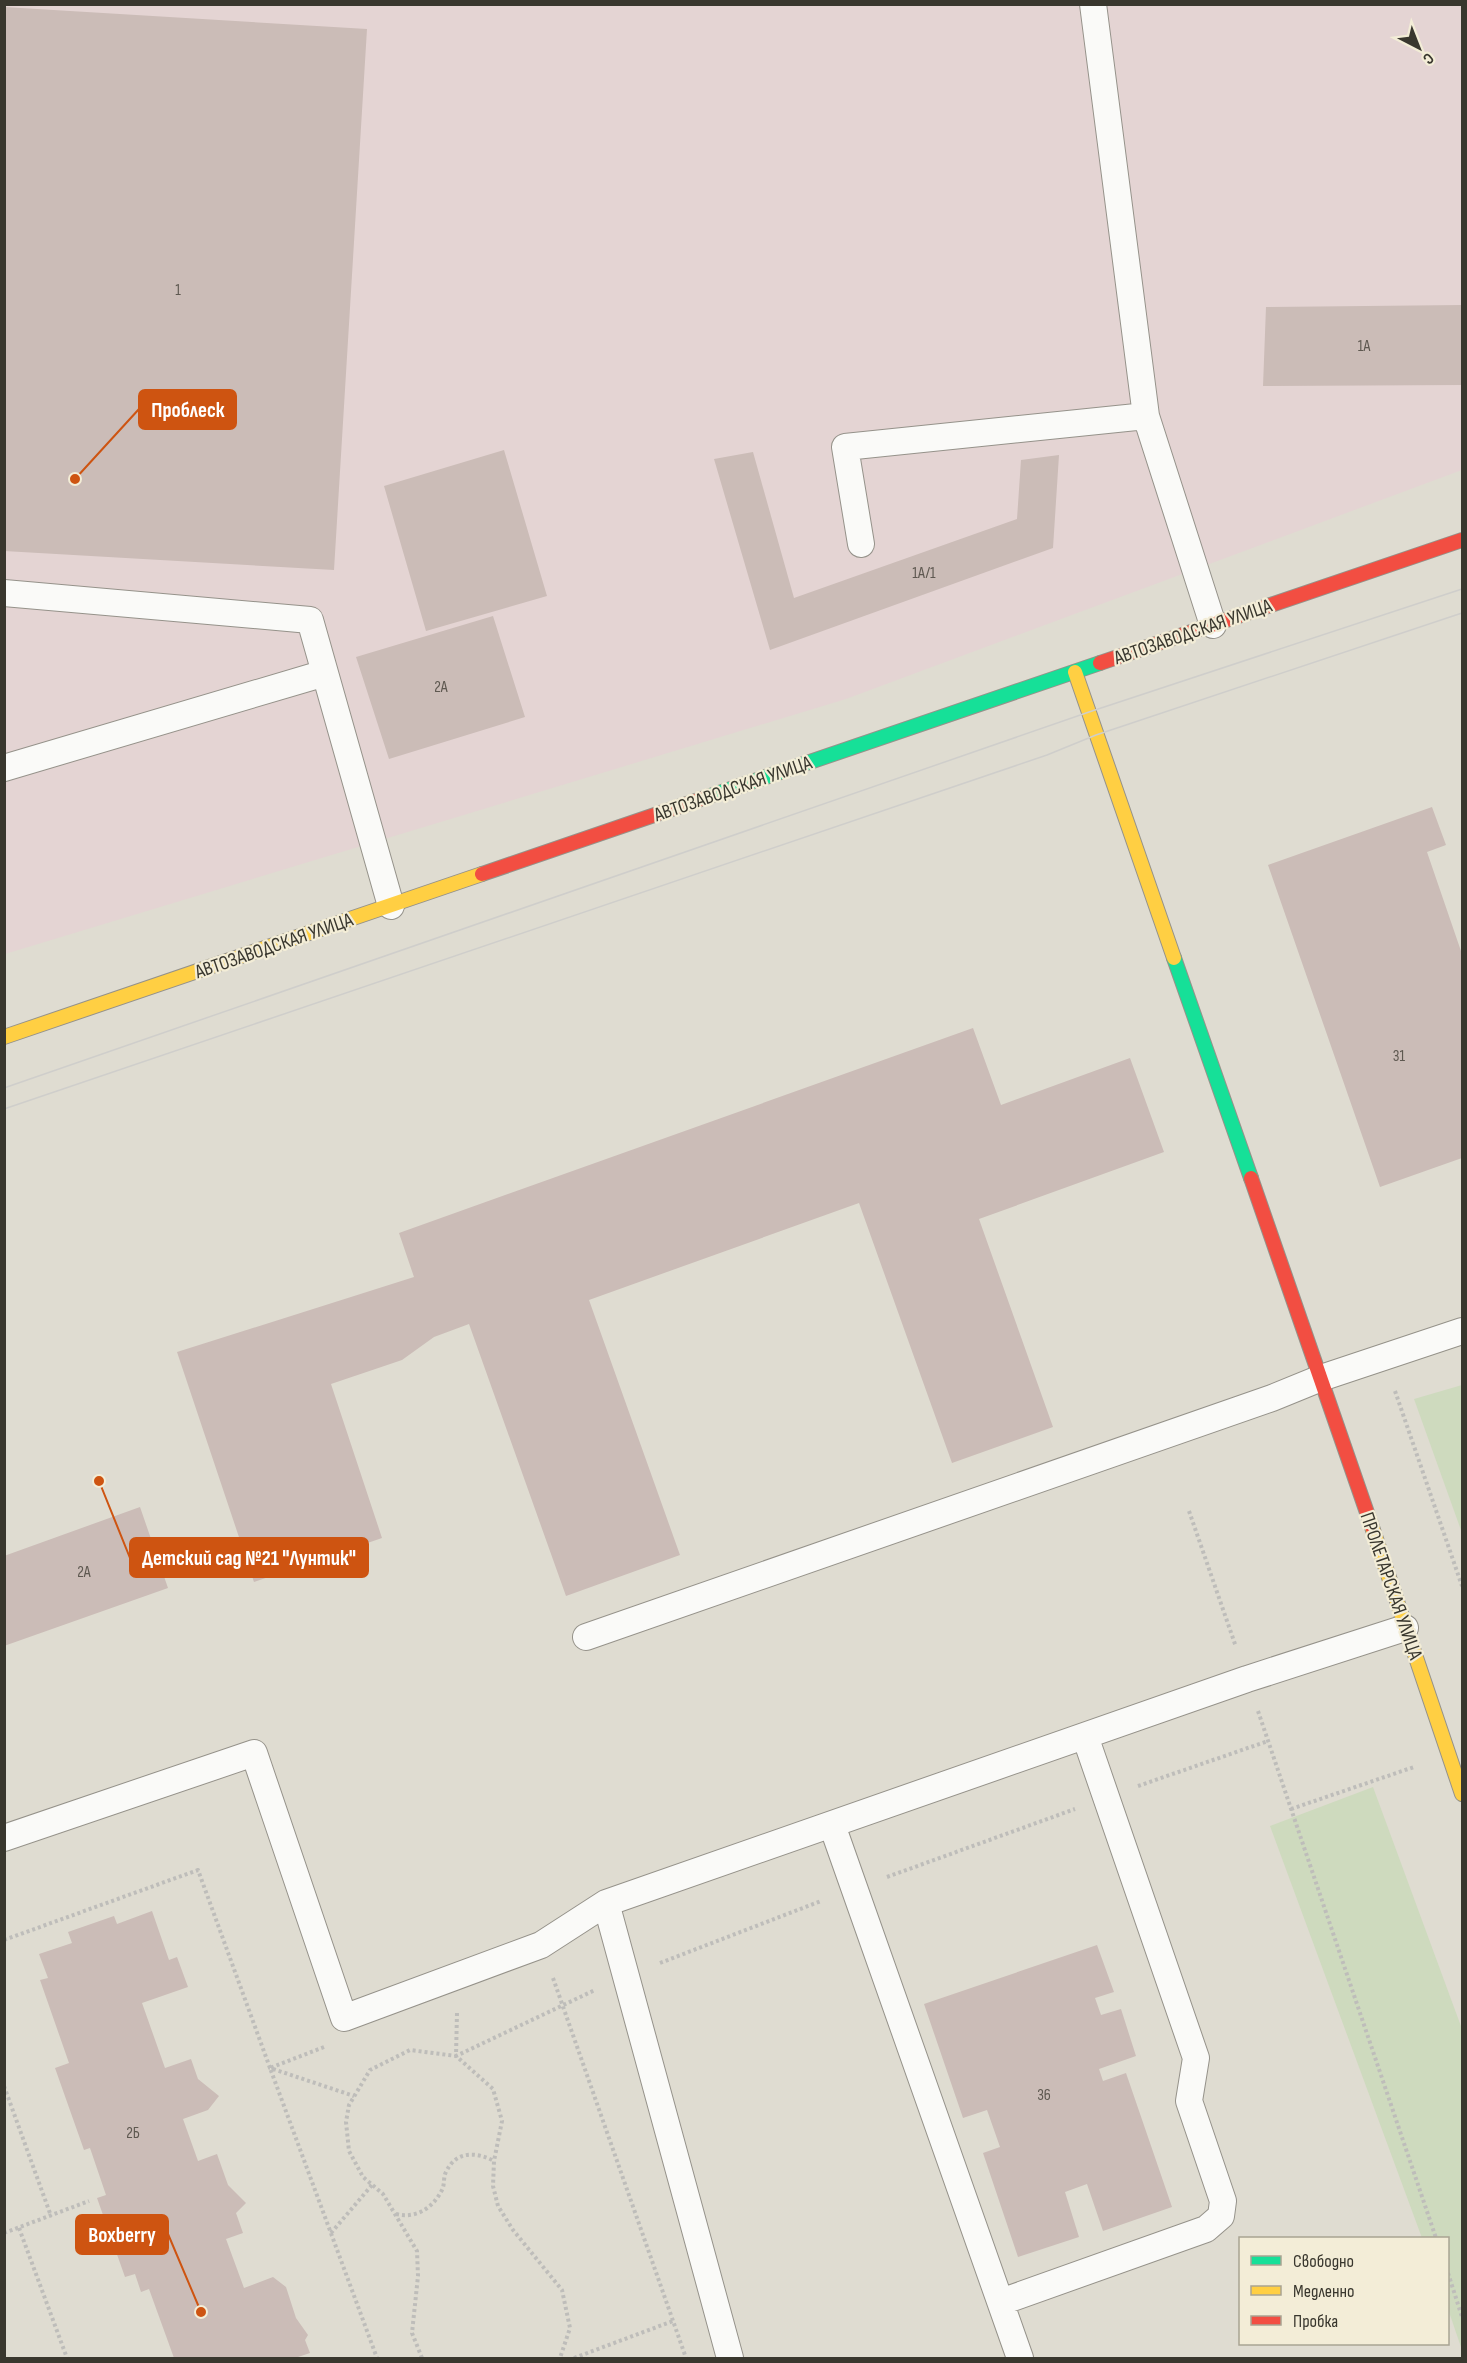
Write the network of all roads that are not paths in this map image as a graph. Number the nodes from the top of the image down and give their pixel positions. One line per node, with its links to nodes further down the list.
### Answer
1 (1093, 4): 2 (lane)
2 (1146, 416): 4 (lane); 6 (lane)
3 (1462, 540): 6 (main road, АВТОЗАВОДСКАЯ УЛИЦА)
4 (861, 544)
5 (4, 593): 8 (lane)
6 (1213, 625): 7 (main road, АВТОЗАВОДСКАЯ УЛИЦА)
7 (1076, 672): 10 (main road, АВТОЗАВОДСКАЯ УЛИЦА); 13 (main road, ПРОЛЕТАРСКАЯ УЛИЦА)
8 (325, 673): 9 (lane); 10 (lane)
9 (4, 768)
10 (391, 906): 11 (main road, АВТОЗАВОДСКАЯ УЛИЦА)
11 (4, 1038)
12 (1462, 1331): 13 (lane)
13 (1321, 1378): 14 (main road, ПРОЛЕТАРСКАЯ УЛИЦА); 15 (lane)
14 (1405, 1628): 16 (lane); 17 (main road, ПРОЛЕТАРСКАЯ УЛИЦА)
15 (586, 1637)
16 (1085, 1737): 18 (lane); 21 (lane)
17 (1462, 1794)
18 (832, 1825): 20 (lane); 21 (lane)
19 (4, 1838): 20 (lane)
20 (606, 1903): 22 (lane)
21 (1001, 2302): 23 (lane)
22 (730, 2358)
23 (1020, 2358)

